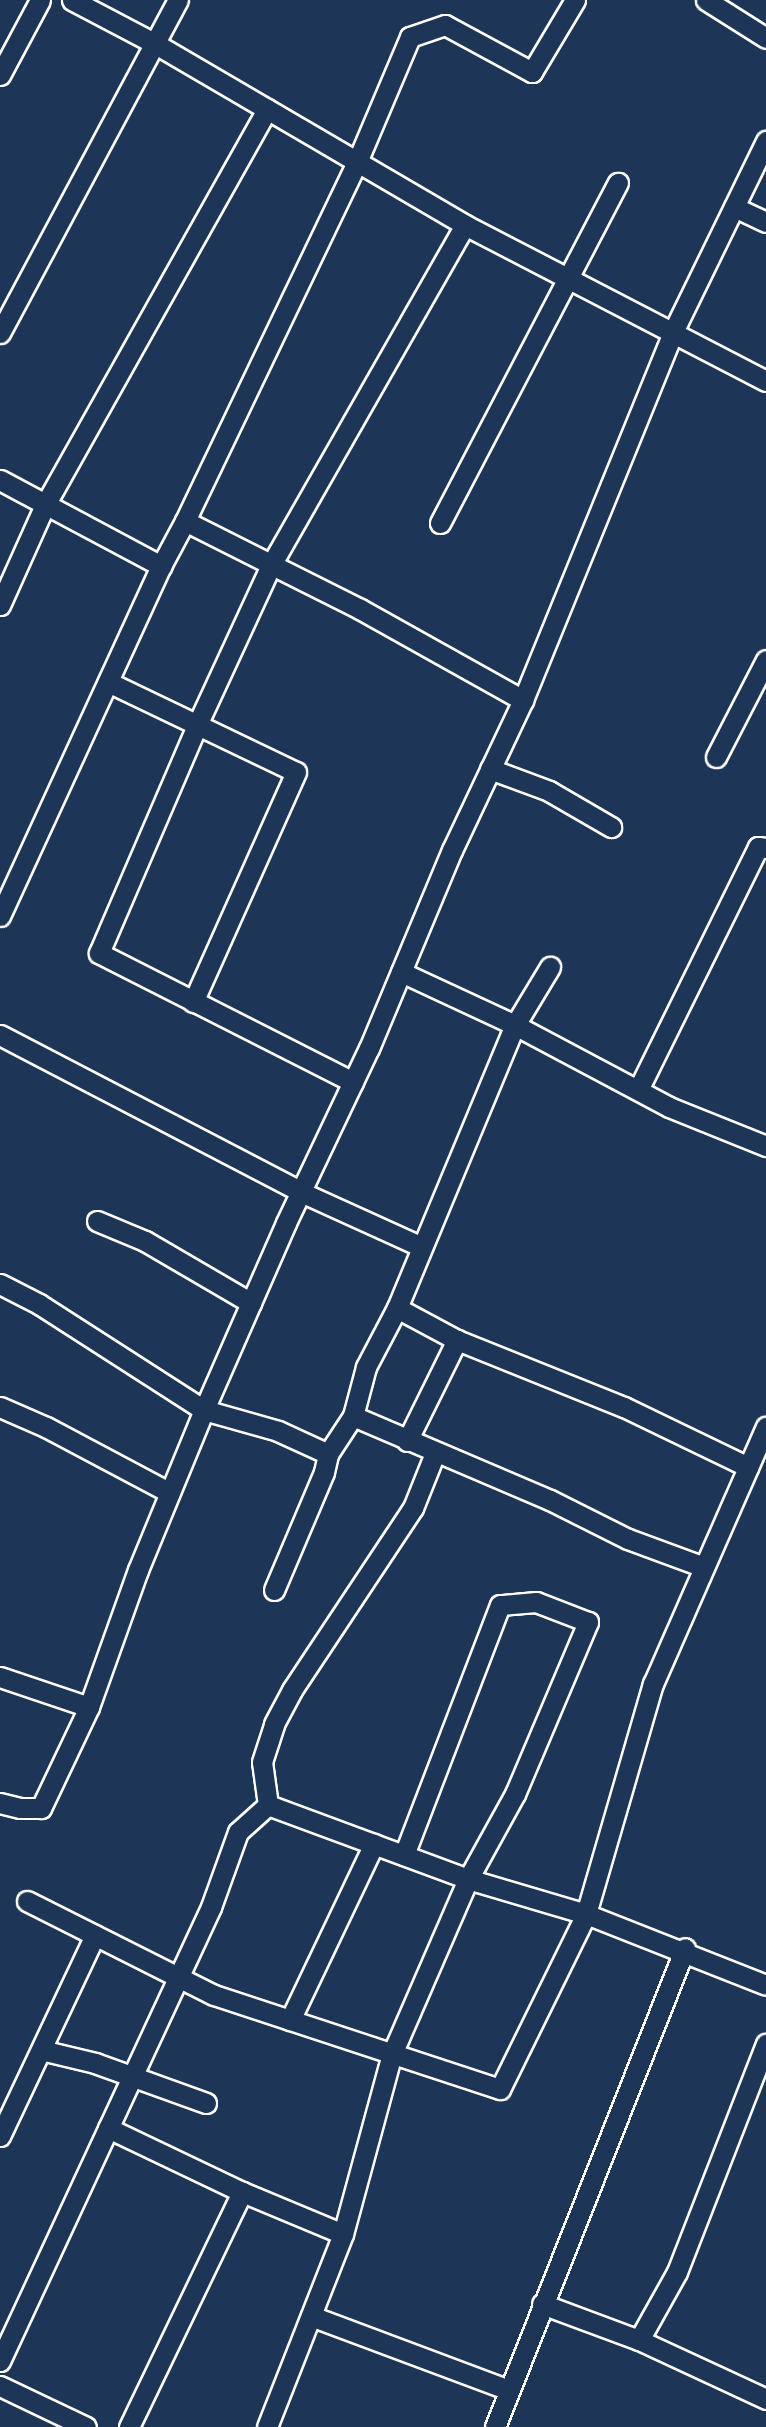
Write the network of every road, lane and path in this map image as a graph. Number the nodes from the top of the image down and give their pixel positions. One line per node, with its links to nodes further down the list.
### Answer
1 (40, 0): 8 (street)
2 (72, 0): 7 (street)
3 (178, 0): 7 (street)
4 (575, 0): 11 (street)
5 (706, 0): 6 (street)
6 (766, 38)
7 (154, 43): 9 (street); 17 (street)
8 (0, 75)
9 (267, 109): 11 (street); 21 (street)
10 (766, 141): 13 (street)
11 (357, 162): 15 (street); 22 (street)
12 (618, 183): 16 (street)
13 (734, 207): 14 (street); 18 (street)
14 (766, 222)
15 (465, 225): 16 (street); 25 (street)
16 (569, 280): 18 (street); 23 (street)
17 (0, 333)
18 (672, 334): 19 (street); 29 (street)
19 (766, 381)
20 (0, 480): 21 (street)
21 (45, 505): 24 (street); 26 (street)
22 (186, 521): 24 (street); 25 (street)
23 (440, 523)
24 (161, 566): 28 (street)
25 (273, 566): 29 (street); 30 (street)
26 (0, 605)
27 (766, 660): 31 (street)
28 (108, 682): 30 (street); 35 (street)
29 (523, 700): 32 (street)
30 (198, 723): 38 (street); 38 (street)
31 (716, 757)
32 (490, 769): 33 (street); 37 (street)
33 (611, 827)
34 (766, 848): 42 (street)
35 (0, 916)
36 (550, 967): 39 (street)
37 (401, 972): 39 (street); 41 (street)
38 (193, 1002): 41 (street)
39 (515, 1025): 42 (street); 46 (street)
40 (0, 1035): 44 (street)
41 (353, 1083): 44 (street)
42 (638, 1090): 43 (street)
43 (764, 1140)
44 (301, 1192): 46 (street); 48 (street)
45 (97, 1221): 48 (street)
46 (420, 1246): 49 (street)
47 (0, 1284): 52 (street)
48 (251, 1303): 52 (street)
49 (397, 1308): 50 (street); 53 (street)
50 (457, 1340): 55 (street); 58 (street)
51 (0, 1407): 59 (street)
52 (204, 1410): 57 (street); 59 (street)
53 (353, 1416): 55 (street); 57 (street)
54 (766, 1427): 58 (street)
55 (407, 1441): 56 (street)
56 (435, 1453): 60 (street); 65 (street)
57 (328, 1454): 61 (street)
58 (748, 1467): 60 (street)
59 (170, 1493): 63 (street)
60 (704, 1567): 70 (street)
61 (274, 1590)
62 (0, 1677): 63 (street)
63 (89, 1707): 64 (street)
64 (0, 1802)
65 (268, 1805): 66 (street); 73 (street)
66 (374, 1844): 67 (street); 75 (street)
67 (404, 1855): 68 (street); 68 (street)
68 (468, 1879): 70 (street); 78 (street)
69 (27, 1902): 71 (street)
70 (586, 1914): 72 (street); 78 (street)
71 (95, 1935): 73 (street); 77 (street)
72 (684, 1950): 74 (street); 85 (street)
73 (178, 1977): 75 (street); 79 (street)
74 (766, 1985)
75 (290, 2020): 78 (street)
76 (766, 2044): 87 (street)
77 (41, 2050): 79 (street); 82 (street)
78 (392, 2054): 84 (street)
79 (131, 2078): 80 (street); 81 (street)
80 (206, 2103)
81 (108, 2128): 83 (street); 88 (street)
82 (0, 2136)
83 (243, 2192): 84 (street); 93 (street)
84 (343, 2234): 86 (street)
85 (542, 2304): 87 (street); 90 (street)
86 (311, 2316): 90 (street); 94 (street)
87 (639, 2340): 91 (street)
88 (0, 2361)
89 (0, 2386): 92 (street)
90 (509, 2390): 95 (street)
91 (766, 2399)
92 (86, 2427)
93 (129, 2427)
94 (267, 2427)
95 (495, 2427)

